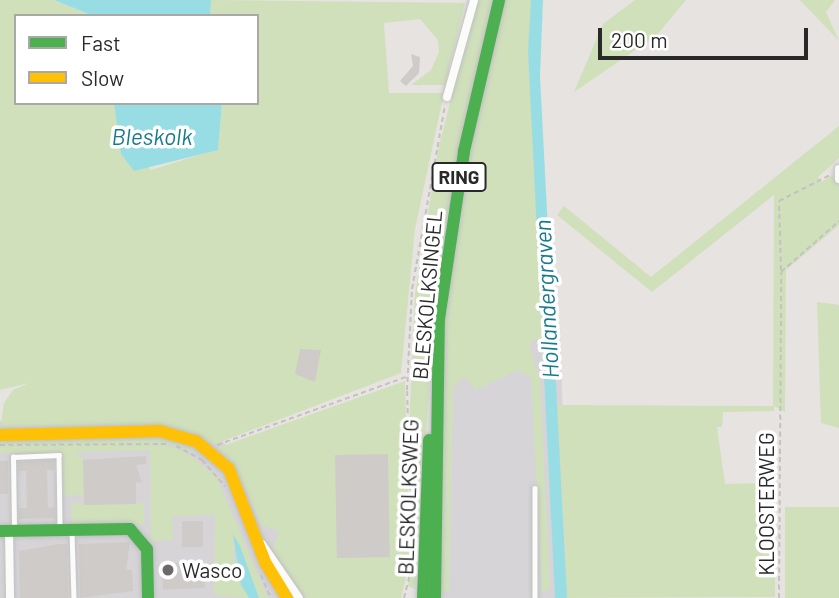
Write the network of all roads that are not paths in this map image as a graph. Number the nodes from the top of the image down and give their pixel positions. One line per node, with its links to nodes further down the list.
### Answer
1 (474, 0): 3 (street)
2 (499, 0): 4 (main road, BLESKOLKSINGEL / RING)
3 (447, 97)
4 (436, 356): 15 (main road, BLESKOLKSWEG / RING); 16 (main road, BLESKOLKSINGEL / RING)
5 (0, 435): 9 (main road)
6 (535, 488): 17 (lane)
7 (66, 530): 8 (main road); 8 (lane); 11 (lane); 12 (main road)
8 (8, 531): 10 (street)
9 (261, 542): 13 (main road); 14 (street)
10 (10, 598)
11 (75, 598)
12 (148, 598)
13 (287, 598)
14 (299, 598)
15 (423, 598)
16 (435, 598)
17 (535, 598)

